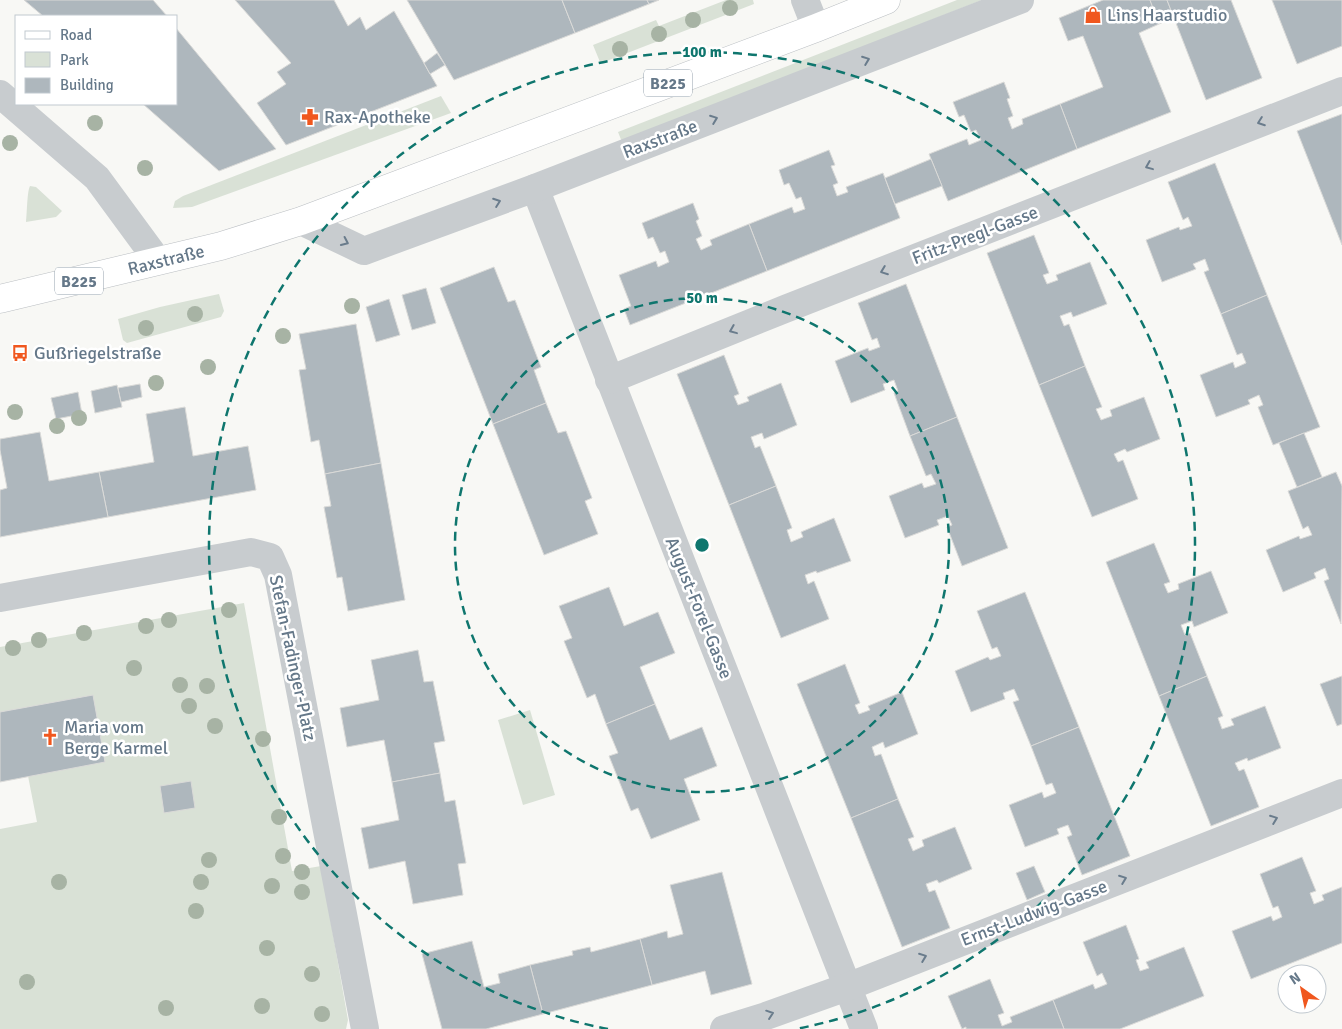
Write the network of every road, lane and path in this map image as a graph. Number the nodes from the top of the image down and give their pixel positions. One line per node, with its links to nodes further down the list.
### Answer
1 (805, 0): 4 (street)
2 (886, 0): 4 (main road, Raxstraße / B225)
3 (1020, 0): 7 (street, Raxstraße, one-way to 3)
4 (816, 28): 8 (main road, Raxstraße / B225)
5 (1342, 92): 11 (street, Fritz-Pregl-Gasse, one-way to 11)
6 (0, 94): 9 (street)
7 (535, 188): 8 (street, Raxstraße, one-way to 7); 11 (street, August-Forel-Gasse)
8 (301, 221): 9 (main road, Raxstraße / B225)
9 (158, 261): 10 (main road, Raxstraße / B225)
10 (0, 299)
11 (609, 380): 14 (street, August-Forel-Gasse)
12 (0, 598): 15 (street, Stefan-Fadinger-Platz)
13 (1342, 792): 14 (street, Ernst-Ludwig-Gasse, one-way to 13)
14 (847, 987): 16 (street, Ernst-Ludwig-Gasse, one-way to 14); 17 (street, August-Forel-Gasse)
15 (365, 1029)
16 (724, 1029)
17 (864, 1029)

